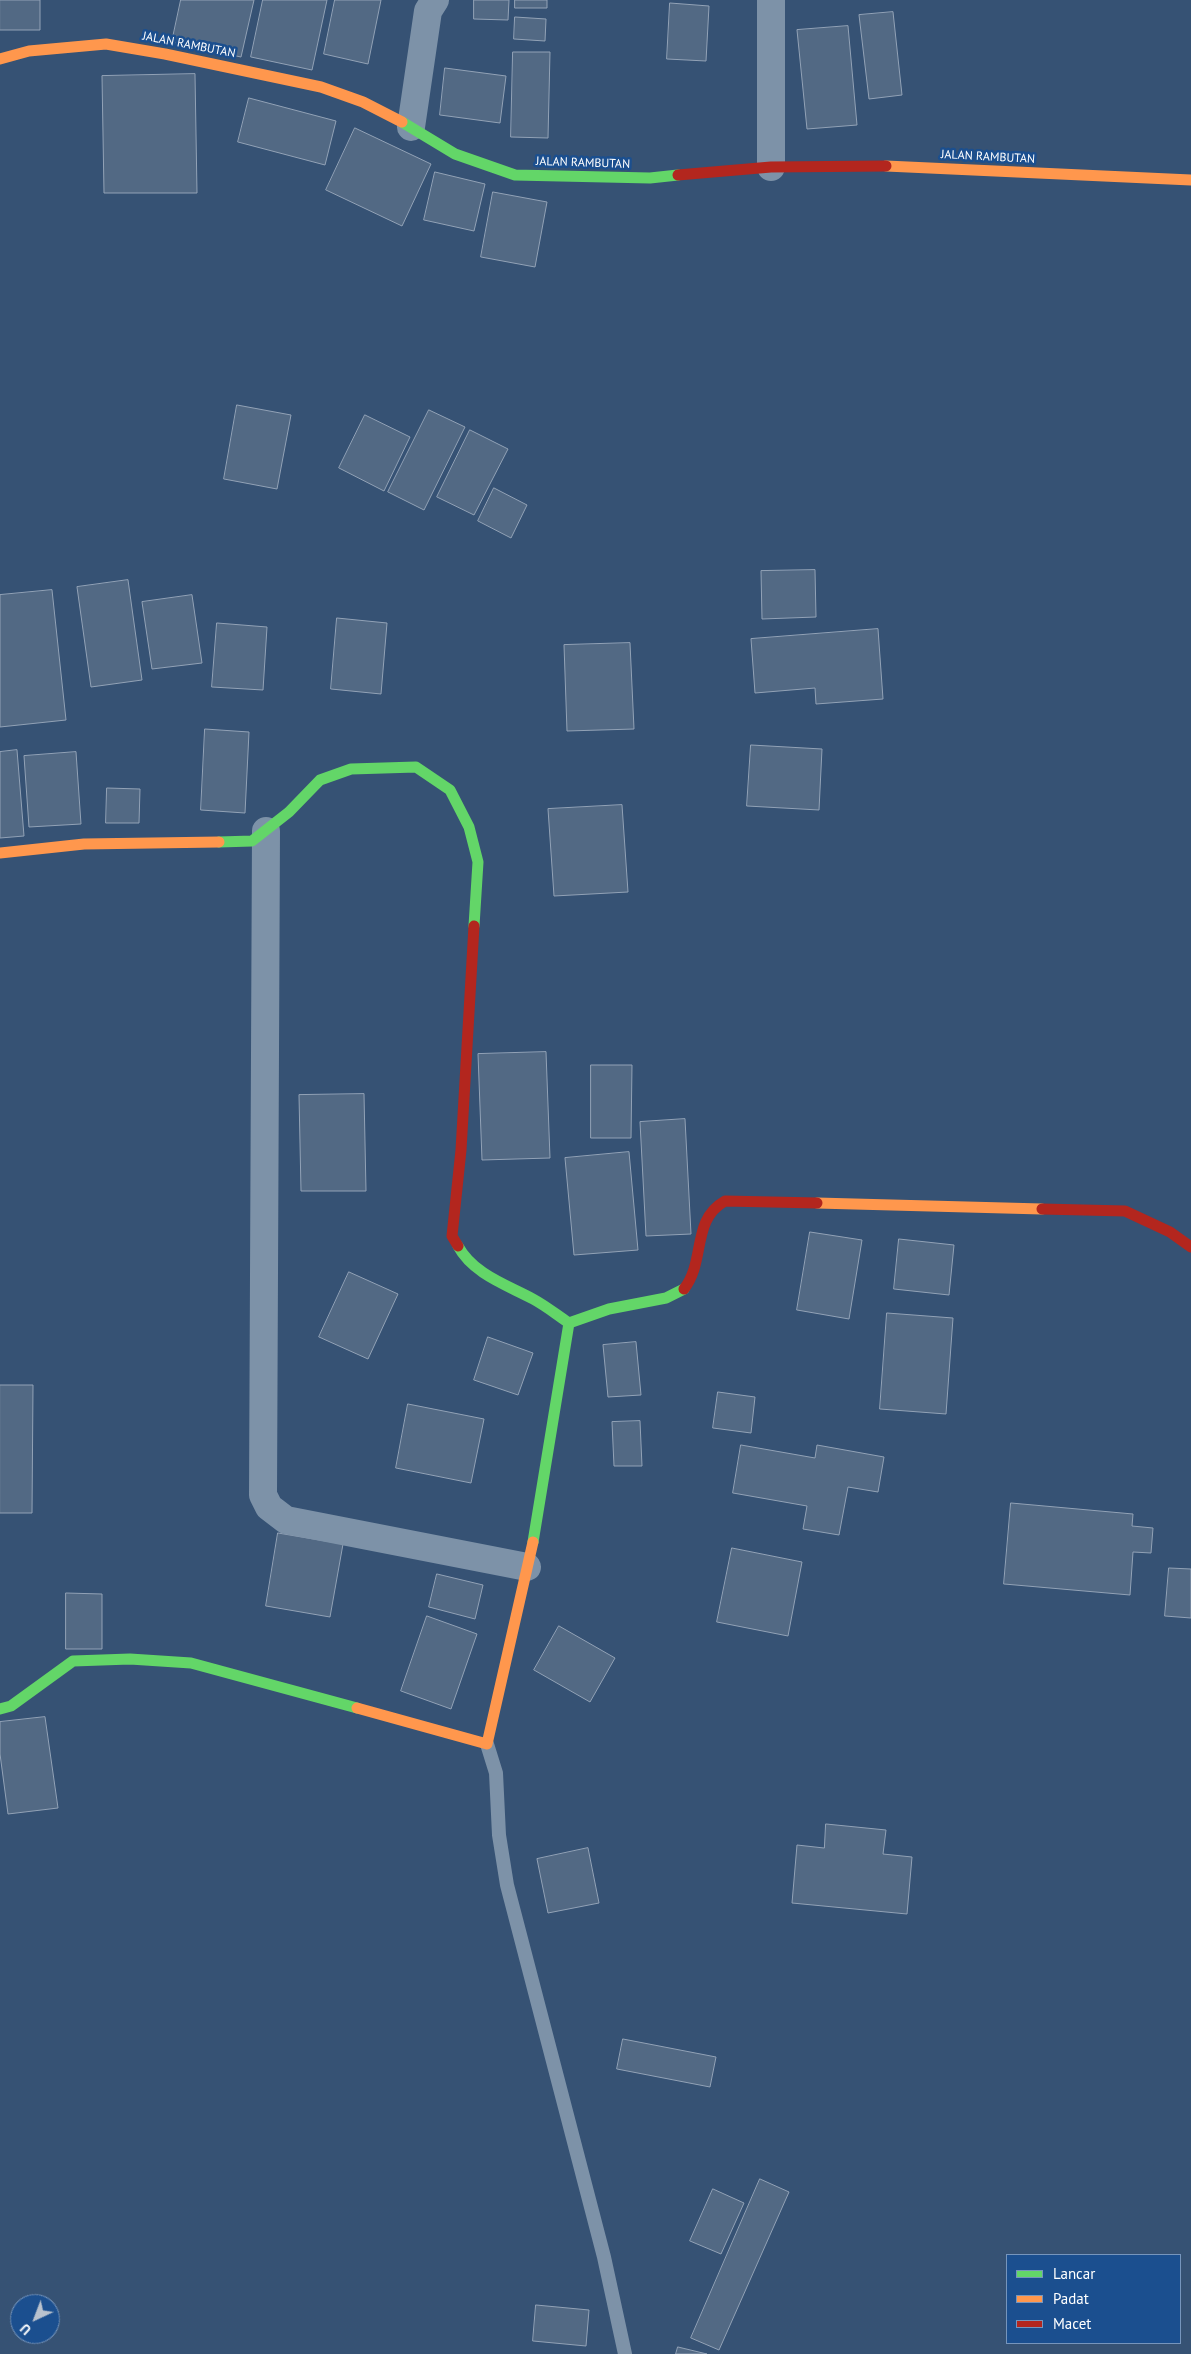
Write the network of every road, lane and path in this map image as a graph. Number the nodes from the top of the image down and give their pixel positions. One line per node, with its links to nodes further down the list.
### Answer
1 (434, 0): 4 (street)
2 (772, 0): 5 (street)
3 (0, 59): 4 (street, JALAN RAMBUTAN)
4 (411, 126): 5 (street, JALAN RAMBUTAN)
5 (770, 167): 6 (street, JALAN RAMBUTAN)
6 (1191, 180)
7 (266, 831): 8 (street); 10 (street); 11 (street)
8 (0, 853)
9 (1191, 1247): 10 (street)
10 (568, 1323): 11 (street)
11 (527, 1567): 13 (street)
12 (0, 1709): 13 (street)
13 (487, 1744): 14 (lane)
14 (625, 2354)

